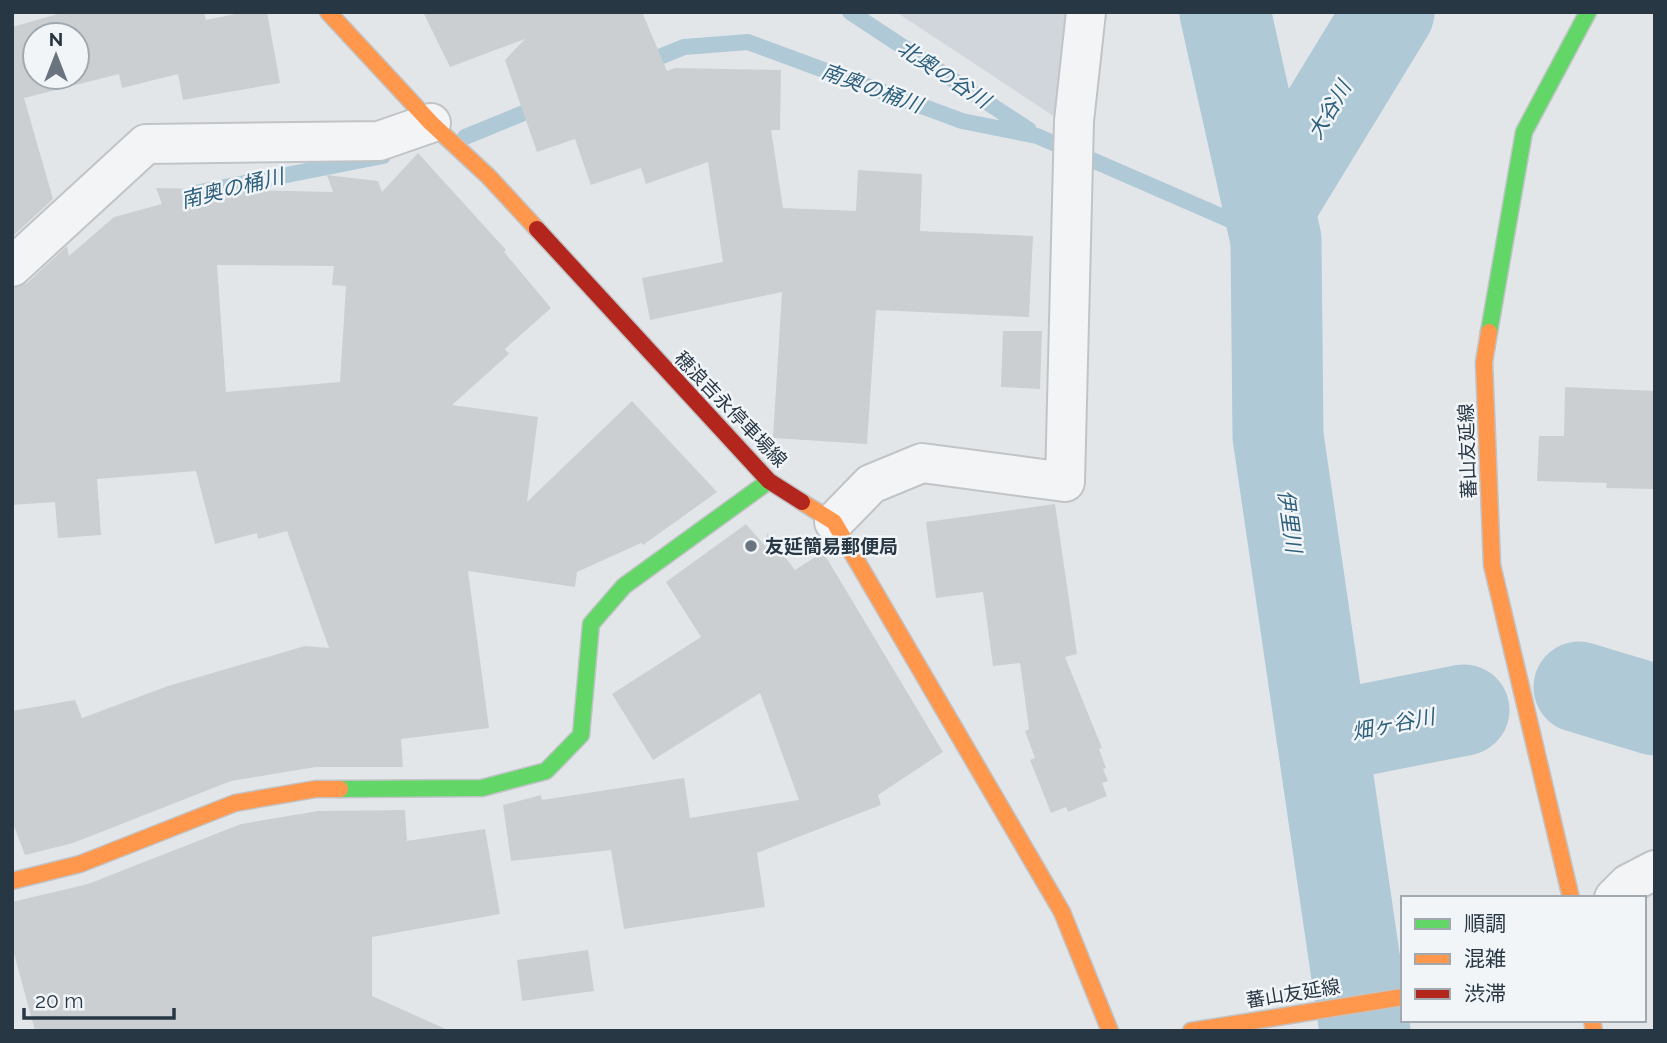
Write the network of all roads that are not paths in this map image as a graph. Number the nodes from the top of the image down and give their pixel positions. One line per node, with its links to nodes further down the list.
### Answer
1 (328, 12): 4 (main road, 穂浪吉永停車場線)
2 (1086, 12): 7 (street)
3 (1588, 12): 10 (main road, 蕃山友延線)
4 (431, 123): 5 (street); 6 (main road, 穂浪吉永停車場線)
5 (12, 267)
6 (769, 481): 7 (main road, 穂浪吉永停車場線); 9 (main road)
7 (834, 522): 13 (main road, 穂浪吉永停車場線)
8 (1655, 870): 11 (street)
9 (12, 881)
10 (1571, 896)
11 (1616, 896)
12 (1401, 997): 14 (main road, 蕃山友延線)
13 (1110, 1031)
14 (1191, 1031)

